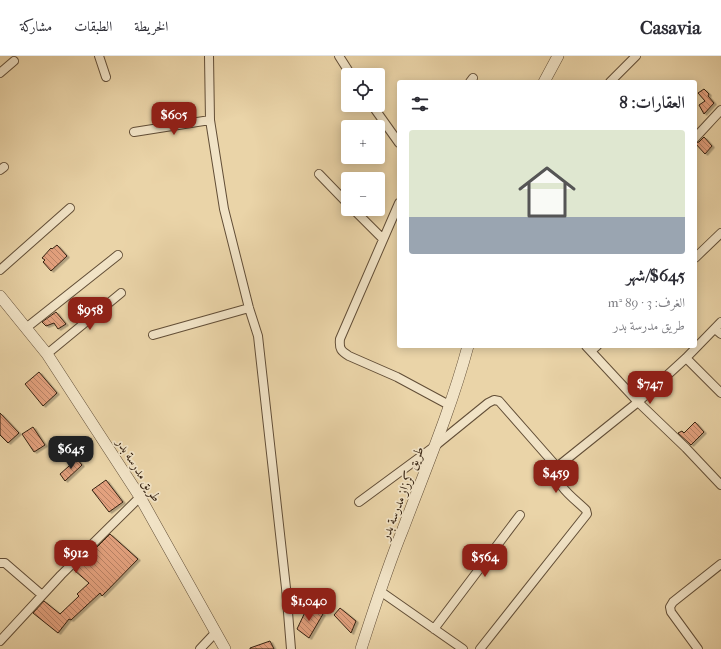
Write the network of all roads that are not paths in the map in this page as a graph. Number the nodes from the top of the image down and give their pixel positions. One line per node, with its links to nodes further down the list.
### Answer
1 (99, 56): 9 (street)
2 (209, 56): 14 (street)
3 (339, 56): 7 (street)
4 (558, 56): 10 (street)
5 (636, 56): 11 (street)
6 (14, 61): 8 (street)
7 (347, 68)
8 (0, 73)
9 (106, 77)
10 (545, 80)
11 (612, 80)
12 (721, 110): 16 (street)
13 (377, 112): 17 (street)
14 (210, 120): 15 (street); 30 (street)
15 (134, 132)
16 (697, 136)
17 (397, 140)
18 (319, 174): 19 (street)
19 (341, 197)
20 (70, 208): 27 (street)
21 (397, 208): 24 (street)
22 (360, 216): 24 (street)
23 (721, 233): 26 (street)
24 (383, 239): 41 (street)
25 (118, 256): 32 (street)
26 (697, 256)
27 (0, 270)
28 (121, 293): 37 (street)
29 (0, 296): 32 (street, طريق مدرسة بدر)
30 (249, 308): 34 (street); 57 (street)
31 (721, 322): 33 (street)
32 (26, 328): 37 (street, طريق مدرسة بدر)
33 (718, 332): 38 (street)
34 (153, 335)
35 (467, 348): 41 (street, طريق كرزاز مدرسة بدر)
36 (591, 348): 40 (street)
37 (47, 354): 45 (street, طريق مدرسة بدر)
38 (686, 358): 39 (street); 40 (street)
39 (721, 393)
40 (638, 402): 43 (street); 44 (street)
41 (450, 405): 42 (street, طريق كرزاز مدرسة بدر)
42 (435, 446): 43 (street); 46 (street); 50 (street, طريق كرزاز مدرسة بدر)
43 (557, 467): 60 (street)
44 (721, 485)
45 (140, 497): 51 (street); 53 (street, طريق مدرسة بدر)
46 (359, 502)
47 (520, 515): 52 (street)
48 (0, 563): 51 (street)
49 (721, 564): 61 (street)
50 (380, 591): 52 (street); 58 (street, طريق كرزاز مدرسة بدر)
51 (42, 595): 54 (street)
52 (434, 629): 59 (street)
53 (216, 632): 55 (street); 56 (street, طريق مدرسة بدر)
54 (0, 641)
55 (200, 649)
56 (225, 649)
57 (291, 649)
58 (360, 649)
59 (463, 649)
60 (480, 649)
61 (698, 649)

